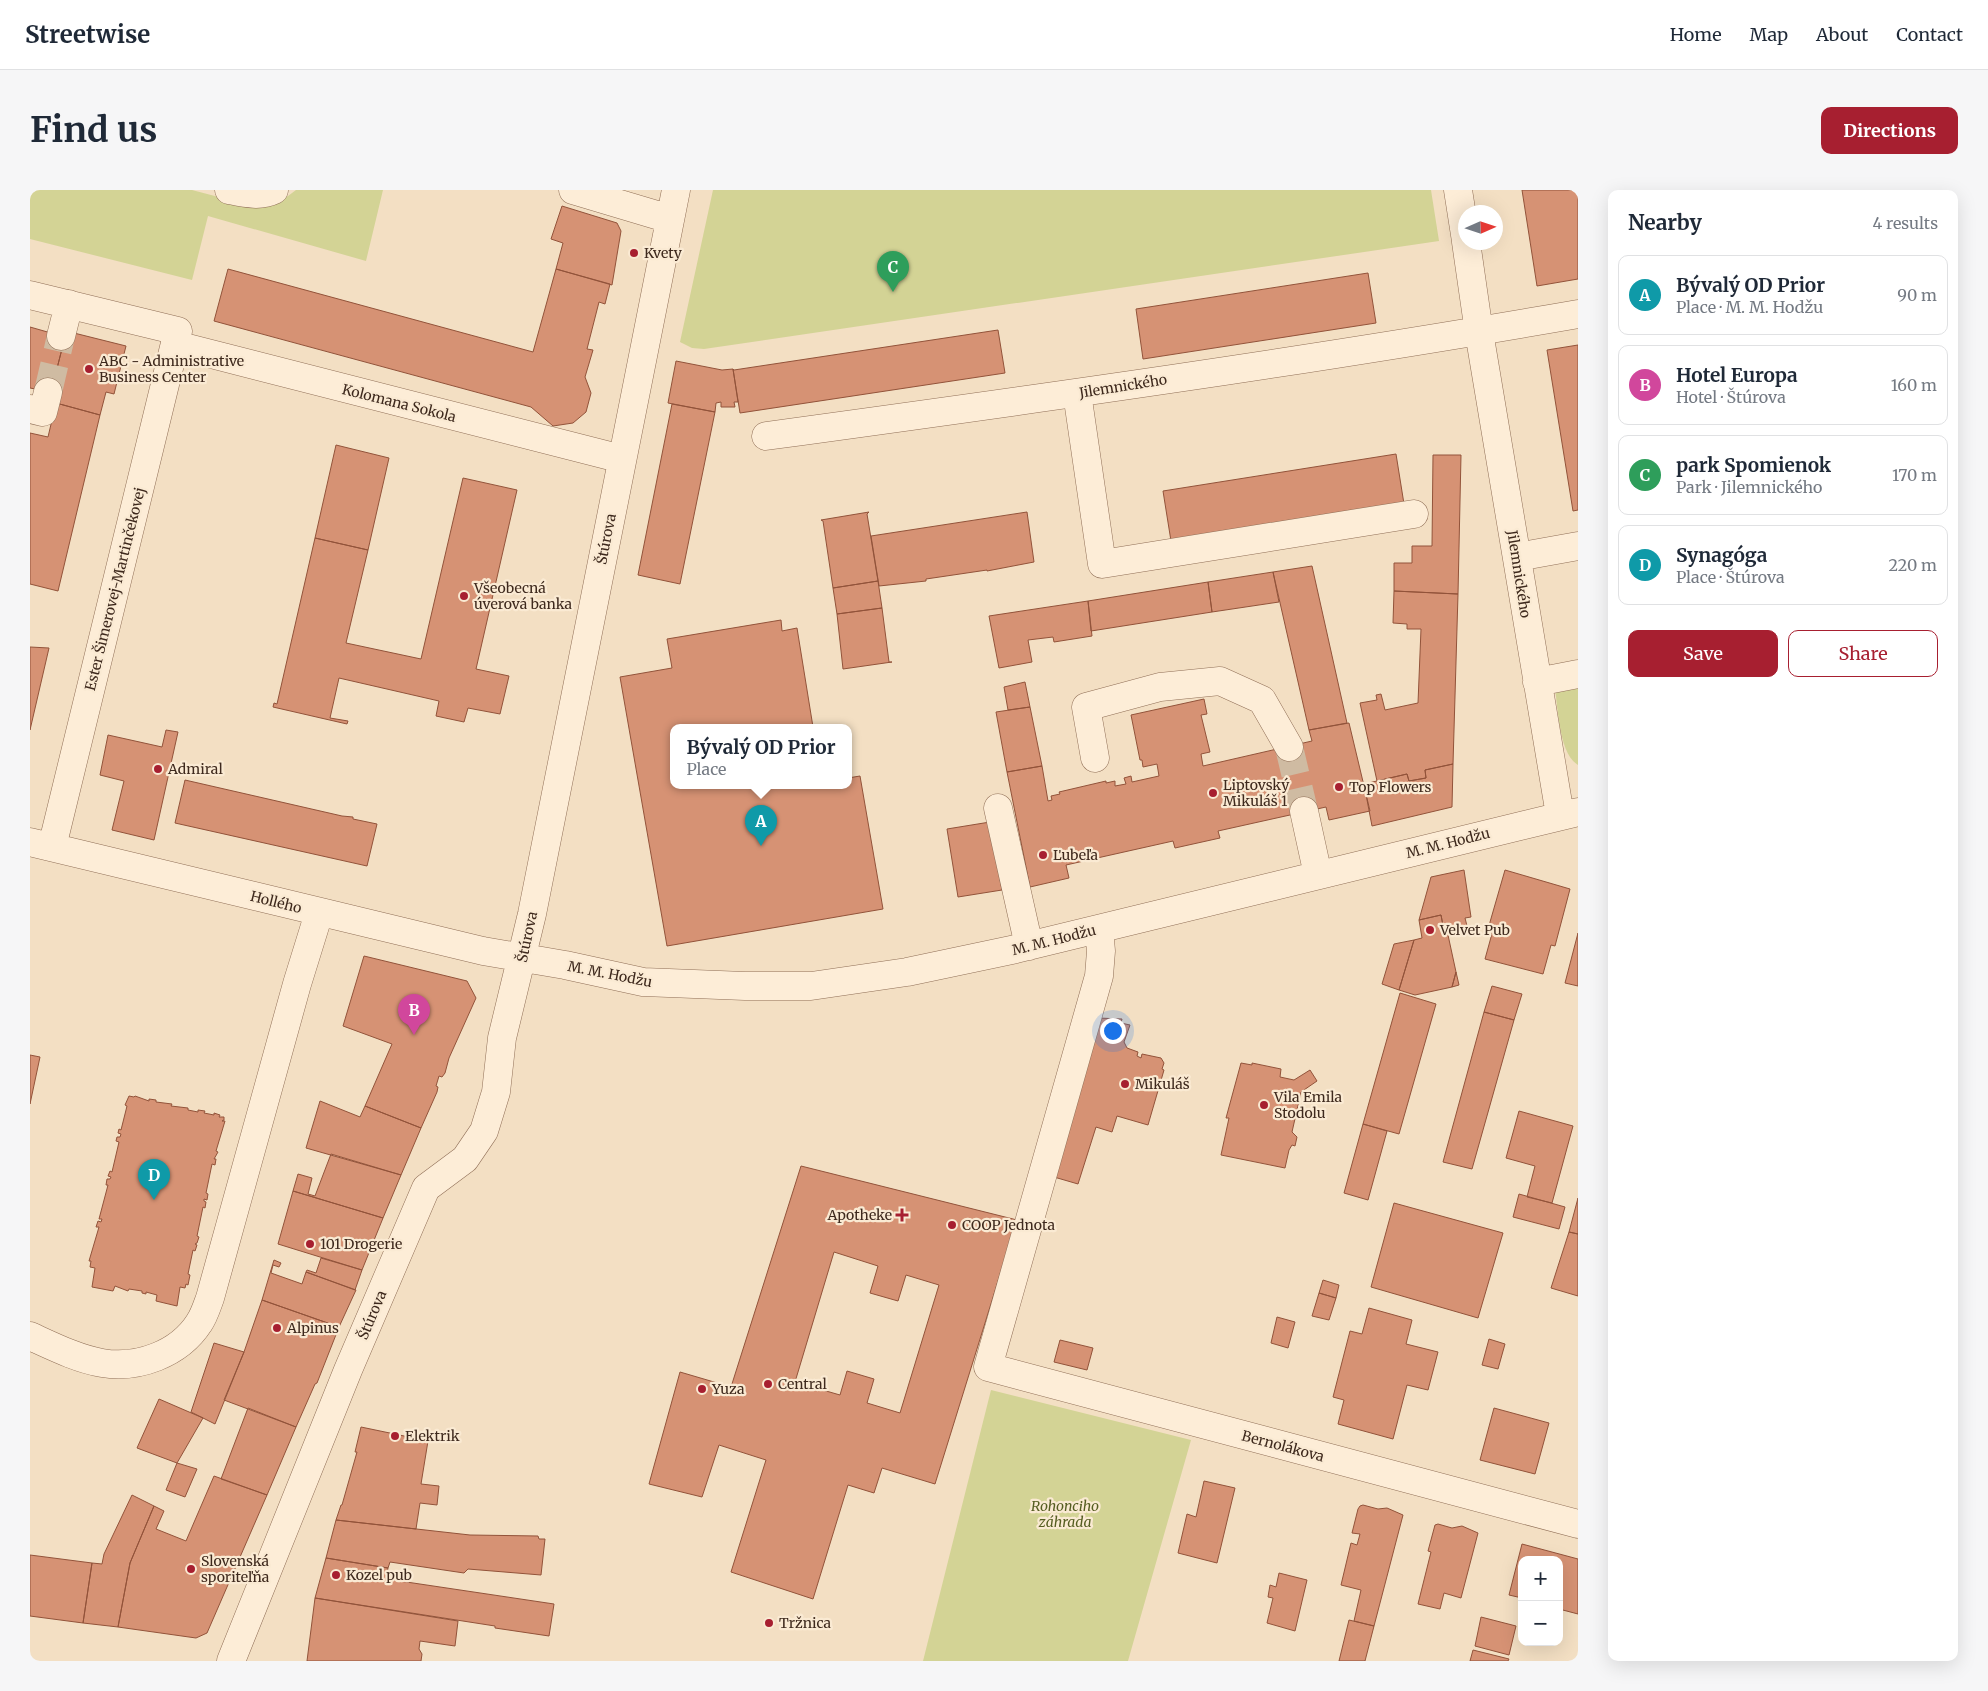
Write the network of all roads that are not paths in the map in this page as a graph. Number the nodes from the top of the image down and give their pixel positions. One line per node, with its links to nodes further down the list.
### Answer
1 (229, 190): 2 (street)
2 (274, 190)
3 (573, 190): 7 (street)
4 (676, 190): 7 (street, Štúrova)
5 (1458, 190): 6 (street, Jilemnického)
6 (1460, 205)
7 (670, 219): 17 (street, Štúrova)
8 (1467, 250): 12 (street, Jilemnického)
9 (30, 295): 10 (street, Kolomana Sokola)
10 (69, 304): 13 (street); 14 (street, Kolomana Sokola)
11 (1578, 314): 12 (street)
12 (1479, 332): 15 (street, Jilemnického); 20 (street, Jilemnického)
13 (61, 336)
14 (177, 338): 17 (street, Kolomana Sokola); 28 (street, Ester Šimerovej-Martinčekovej)
15 (1077, 393): 16 (street, Jilemnického); 18 (street)
16 (766, 436)
17 (622, 459): 33 (street, Štúrova)
18 (1414, 514)
19 (1578, 546): 20 (street)
20 (1517, 557): 22 (street, Jilemnického)
21 (1578, 674): 22 (street)
22 (1537, 682): 27 (street, Jilemnického)
23 (1289, 747): 24 (street)
24 (1095, 758)
25 (998, 808): 32 (street)
26 (1304, 811): 29 (street)
27 (1569, 814): 29 (street, M. M. Hodžu)
28 (41, 845): 30 (street, Hollého)
29 (1318, 875): 31 (street, M. M. Hodžu)
30 (318, 913): 33 (street, Hollého); 34 (street)
31 (1099, 929): 32 (street, M. M. Hodžu); 35 (street, Bernolákova)
32 (1030, 946): 33 (street, M. M. Hodžu)
33 (522, 959): 36 (street, Štúrova)
34 (30, 1336)
35 (1578, 1524)
36 (231, 1661)

